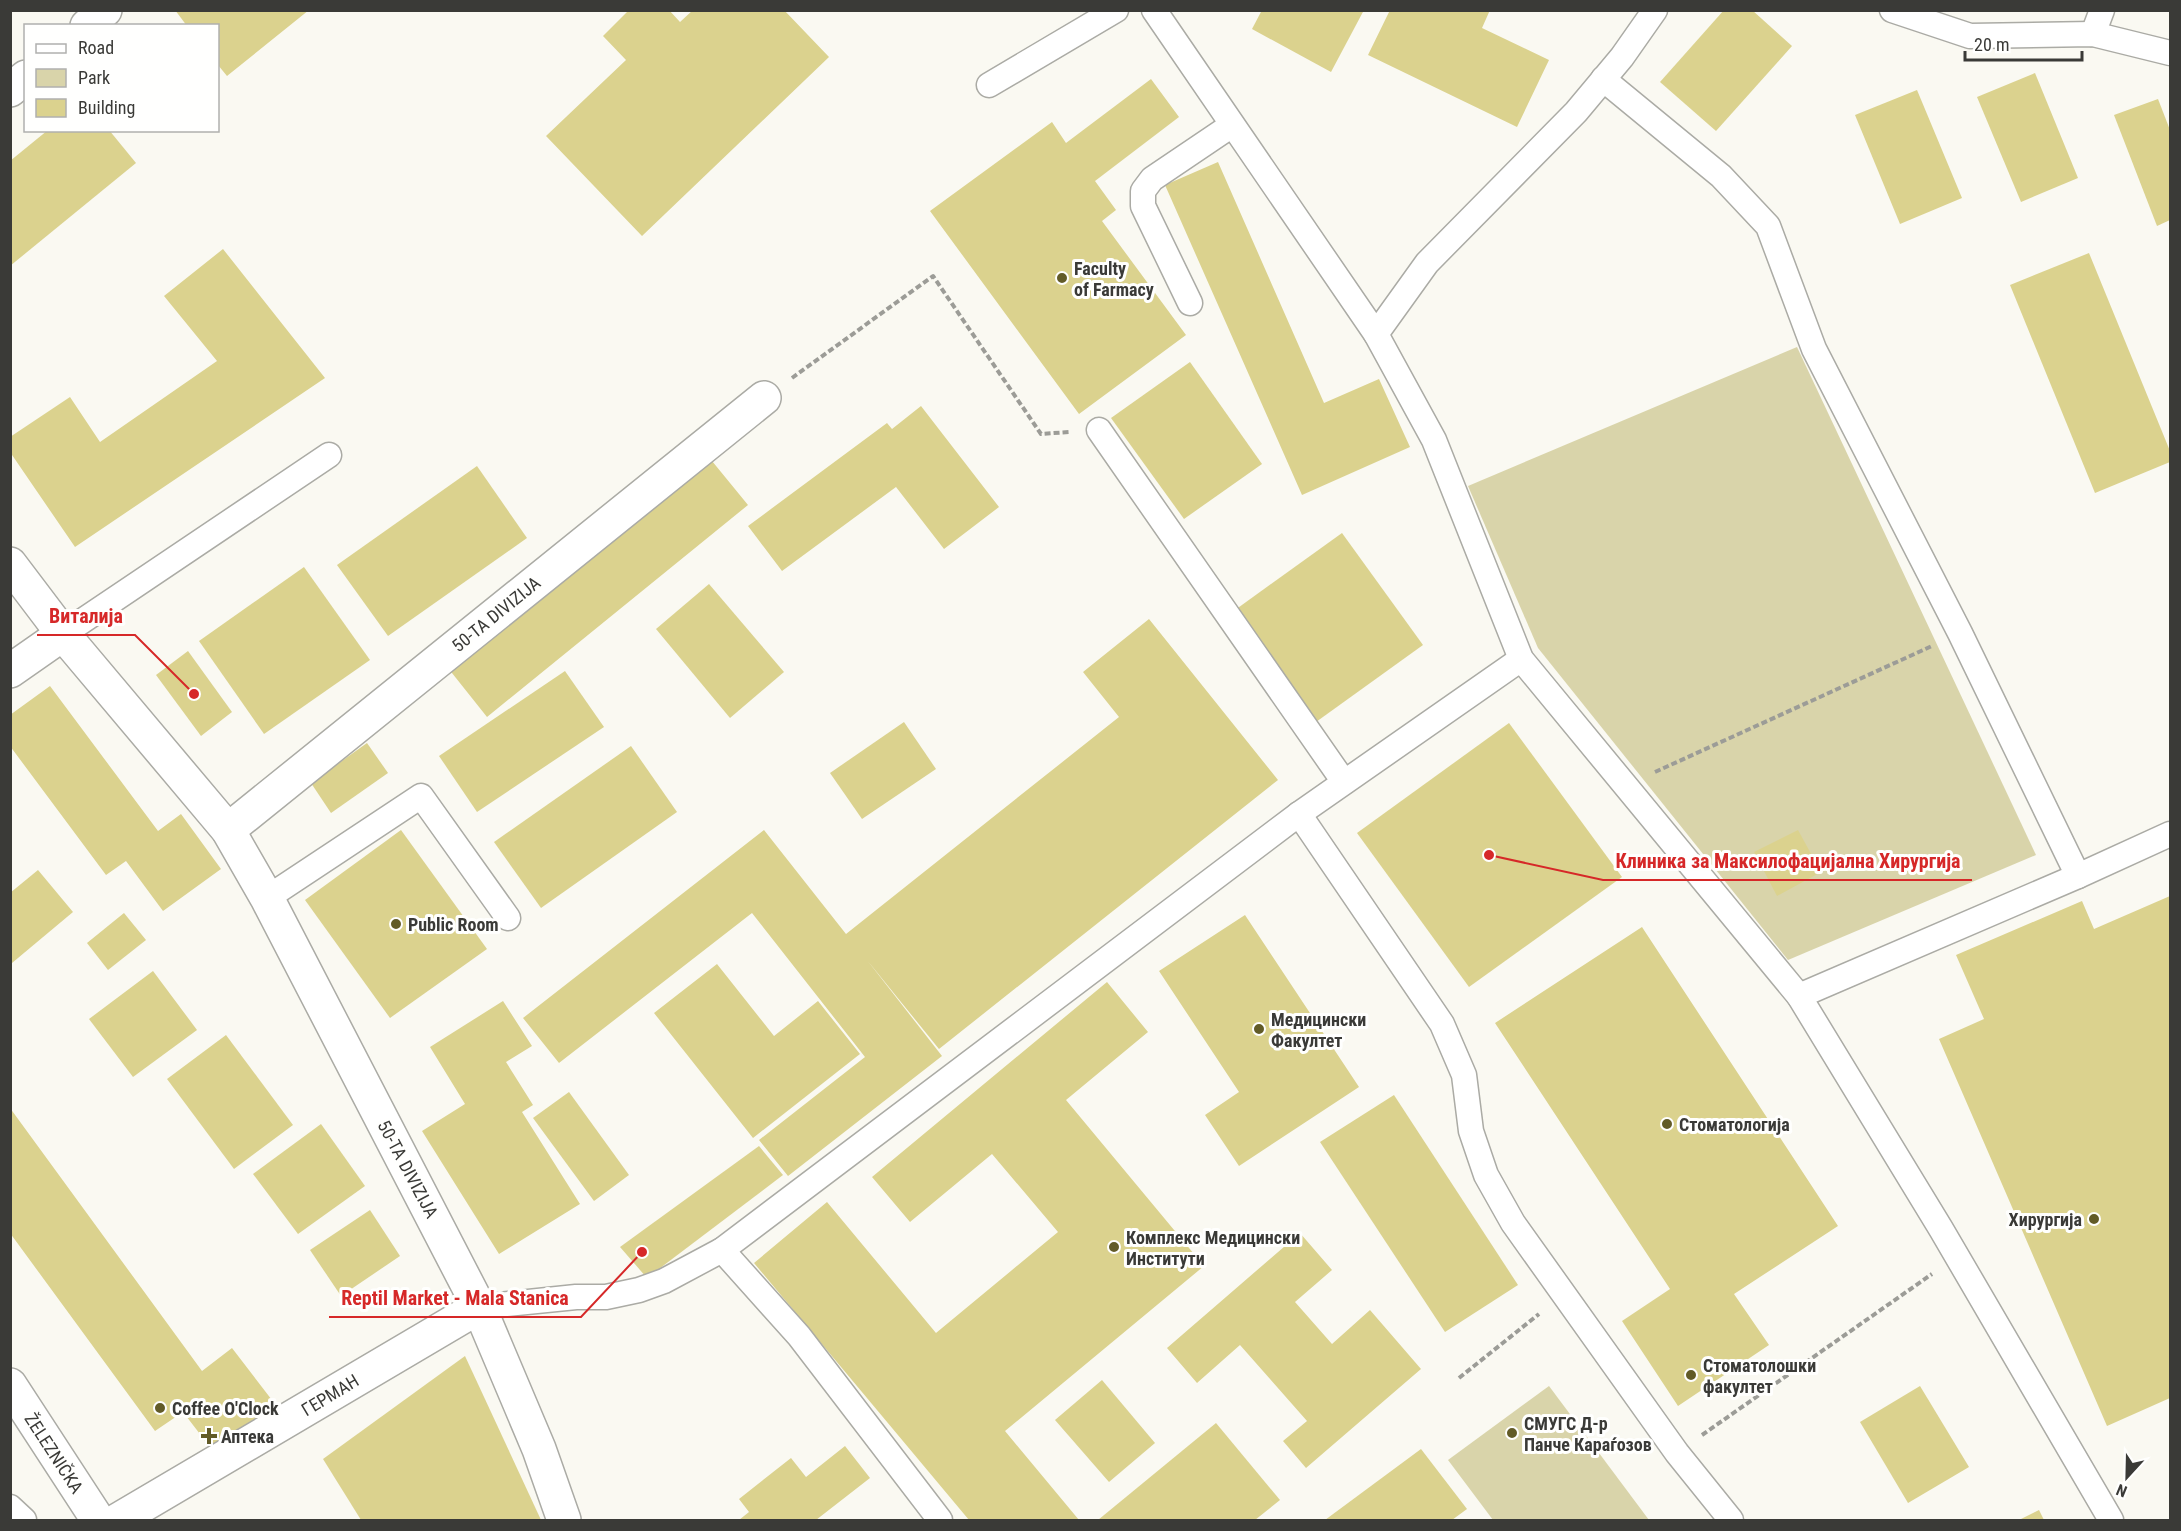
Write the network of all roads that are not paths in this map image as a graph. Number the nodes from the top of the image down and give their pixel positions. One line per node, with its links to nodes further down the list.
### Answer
1 (105, 10): 7 (street)
2 (1116, 10): 12 (lane)
3 (1154, 10): 14 (lane)
4 (1892, 10): 8 (lane)
5 (2102, 10): 8 (lane)
6 (1649, 13): 11 (lane)
7 (89, 24)
8 (2093, 34): 9 (lane)
9 (2170, 53)
10 (24, 79): 13 (street)
11 (1603, 79): 16 (lane); 28 (lane)
12 (989, 85)
13 (10, 90)
14 (1232, 125): 15 (lane); 16 (lane)
15 (1190, 303)
16 (1376, 334): 22 (lane)
17 (764, 398): 26 (street, 50-TA DIVIZIJA)
18 (1099, 430): 24 (lane)
19 (329, 455): 21 (lane)
20 (10, 564): 21 (street, 50-TA DIVIZIJA)
21 (63, 634): 23 (street); 26 (street, 50-TA DIVIZIJA)
22 (1521, 659): 24 (lane); 31 (lane)
23 (10, 671)
24 (1344, 782): 25 (lane)
25 (1299, 814): 32 (lane); 41 (lane)
26 (228, 830): 29 (street, 50-TA DIVIZIJA)
27 (2170, 834): 28 (lane)
28 (2078, 876): 31 (lane)
29 (267, 898): 30 (lane); 33 (street, 50-TA DIVIZIJA)
30 (507, 918)
31 (1799, 996): 42 (lane)
32 (722, 1250): 33 (lane); 40 (lane)
33 (479, 1307): 38 (street, ГЕРМАН); 39 (street, 50-TA DIVIZIJA)
34 (10, 1385): 37 (street, ŽELEZNIČKA)
35 (10, 1507): 36 (lane)
36 (24, 1521)
37 (98, 1521)
38 (118, 1521)
39 (564, 1521)
40 (940, 1521)
41 (1731, 1521)
42 (2111, 1521)

